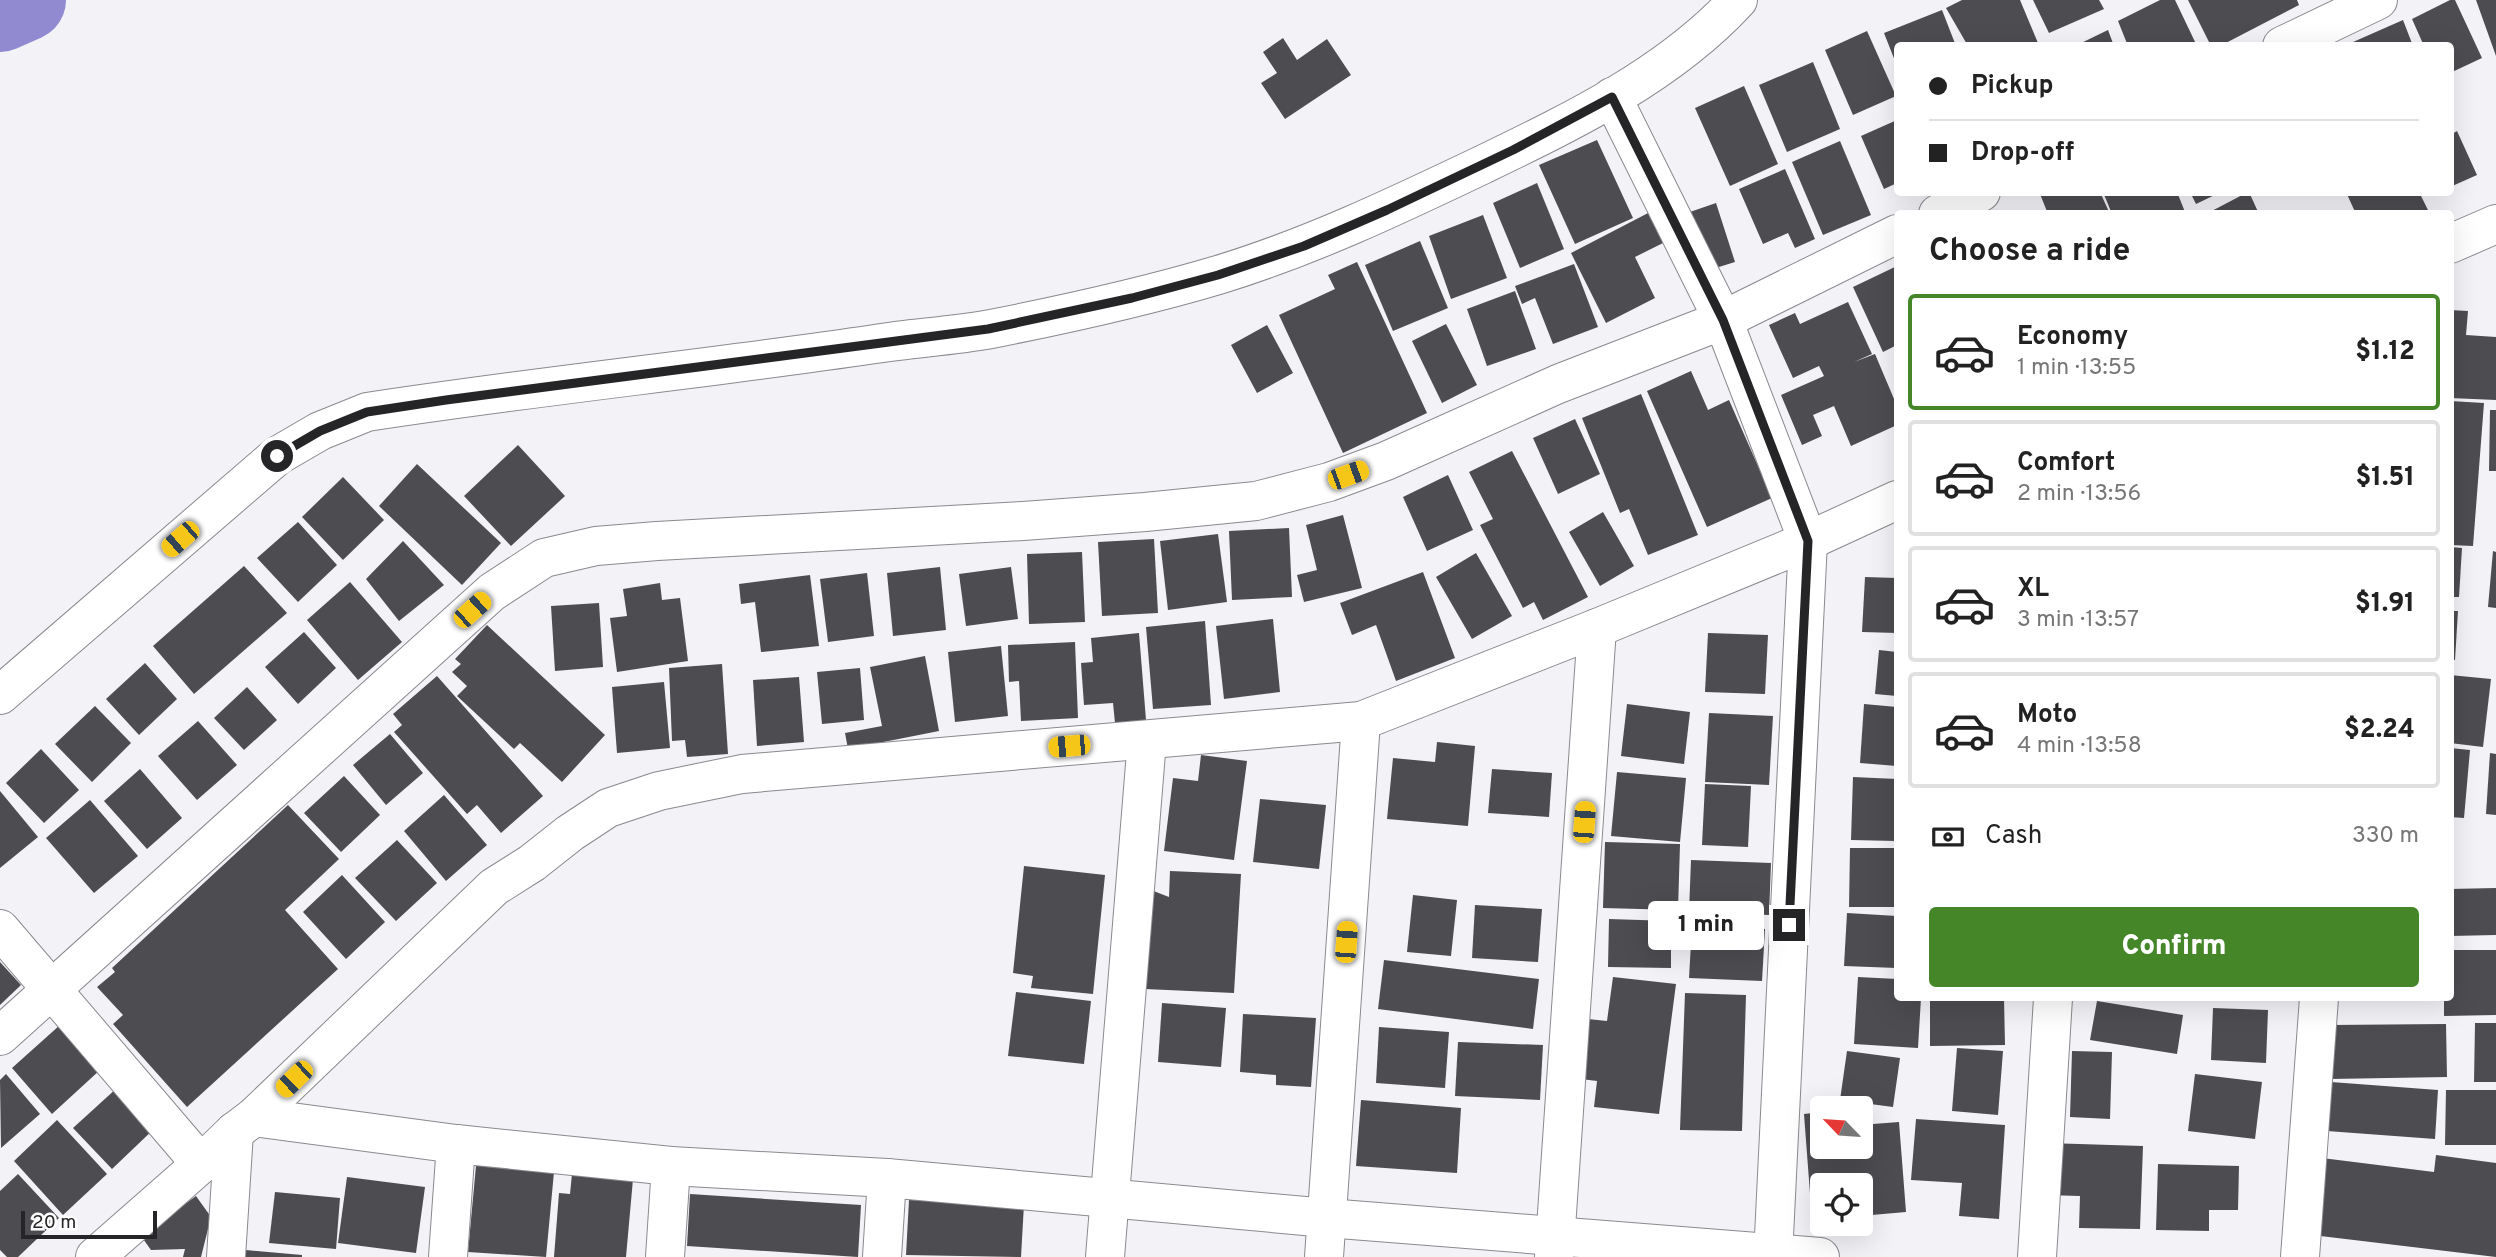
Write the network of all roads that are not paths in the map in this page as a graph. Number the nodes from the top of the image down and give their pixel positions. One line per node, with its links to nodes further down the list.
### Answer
1 (1738, 0): 4 (street)
2 (2378, 0): 3 (street)
3 (2290, 42)
4 (1612, 97): 10 (street); 14 (street)
5 (1973, 196): 6 (street)
6 (1946, 210)
7 (2496, 225): 9 (street)
8 (1894, 235): 10 (street)
9 (2454, 242)
10 (1723, 320): 12 (street); 18 (street)
11 (1894, 501): 12 (street)
12 (1808, 541): 13 (street); 30 (street)
13 (1597, 628): 15 (street); 29 (street)
14 (0, 695)
15 (1361, 721): 16 (street); 28 (street)
16 (1147, 740): 22 (street); 27 (street)
17 (0, 929): 18 (street)
18 (52, 991): 21 (street); 24 (street)
19 (2053, 1001): 39 (street)
20 (2319, 1001): 40 (street)
21 (0, 1036)
22 (244, 1125): 23 (street); 24 (street); 32 (street)
23 (456, 1144): 25 (street); 33 (street)
24 (201, 1164): 31 (street)
25 (671, 1166): 26 (street); 34 (street)
26 (887, 1178): 27 (street); 35 (street)
27 (1109, 1199): 28 (street); 36 (street)
28 (1327, 1218): 29 (street); 37 (street)
29 (1555, 1247): 30 (street)
30 (1773, 1256): 38 (street)
31 (95, 1257)
32 (226, 1257)
33 (447, 1257)
34 (665, 1257)
35 (882, 1257)
36 (1105, 1257)
37 (1324, 1257)
38 (1820, 1257)
39 (2037, 1257)
40 (2300, 1257)

